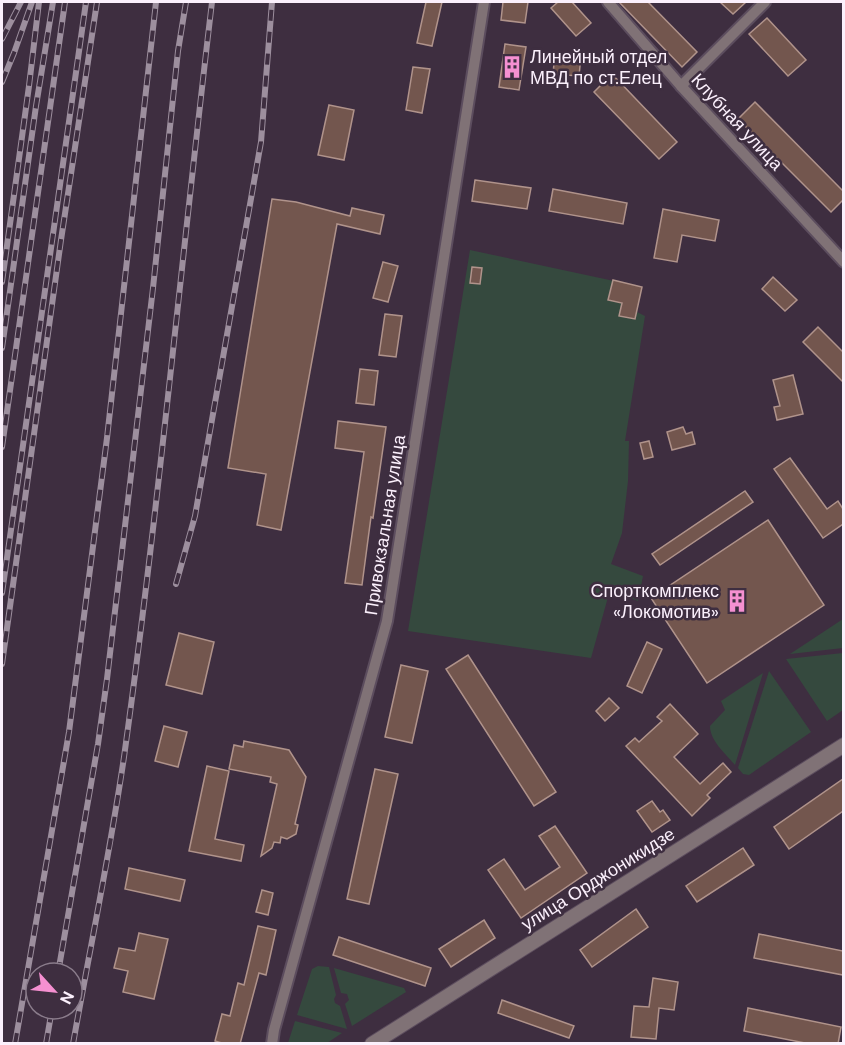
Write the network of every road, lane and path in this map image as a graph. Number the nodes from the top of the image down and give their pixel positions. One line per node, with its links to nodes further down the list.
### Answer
1 (484, 2): 7 (street, Привокзальная улица)
2 (608, 2): 4 (street, Клубная улица)
3 (765, 2): 4 (street)
4 (681, 86): 5 (street, Клубная улица)
5 (843, 262)
6 (843, 744): 8 (street, улица Орджоникидзе)
7 (272, 1044)
8 (372, 1044)

